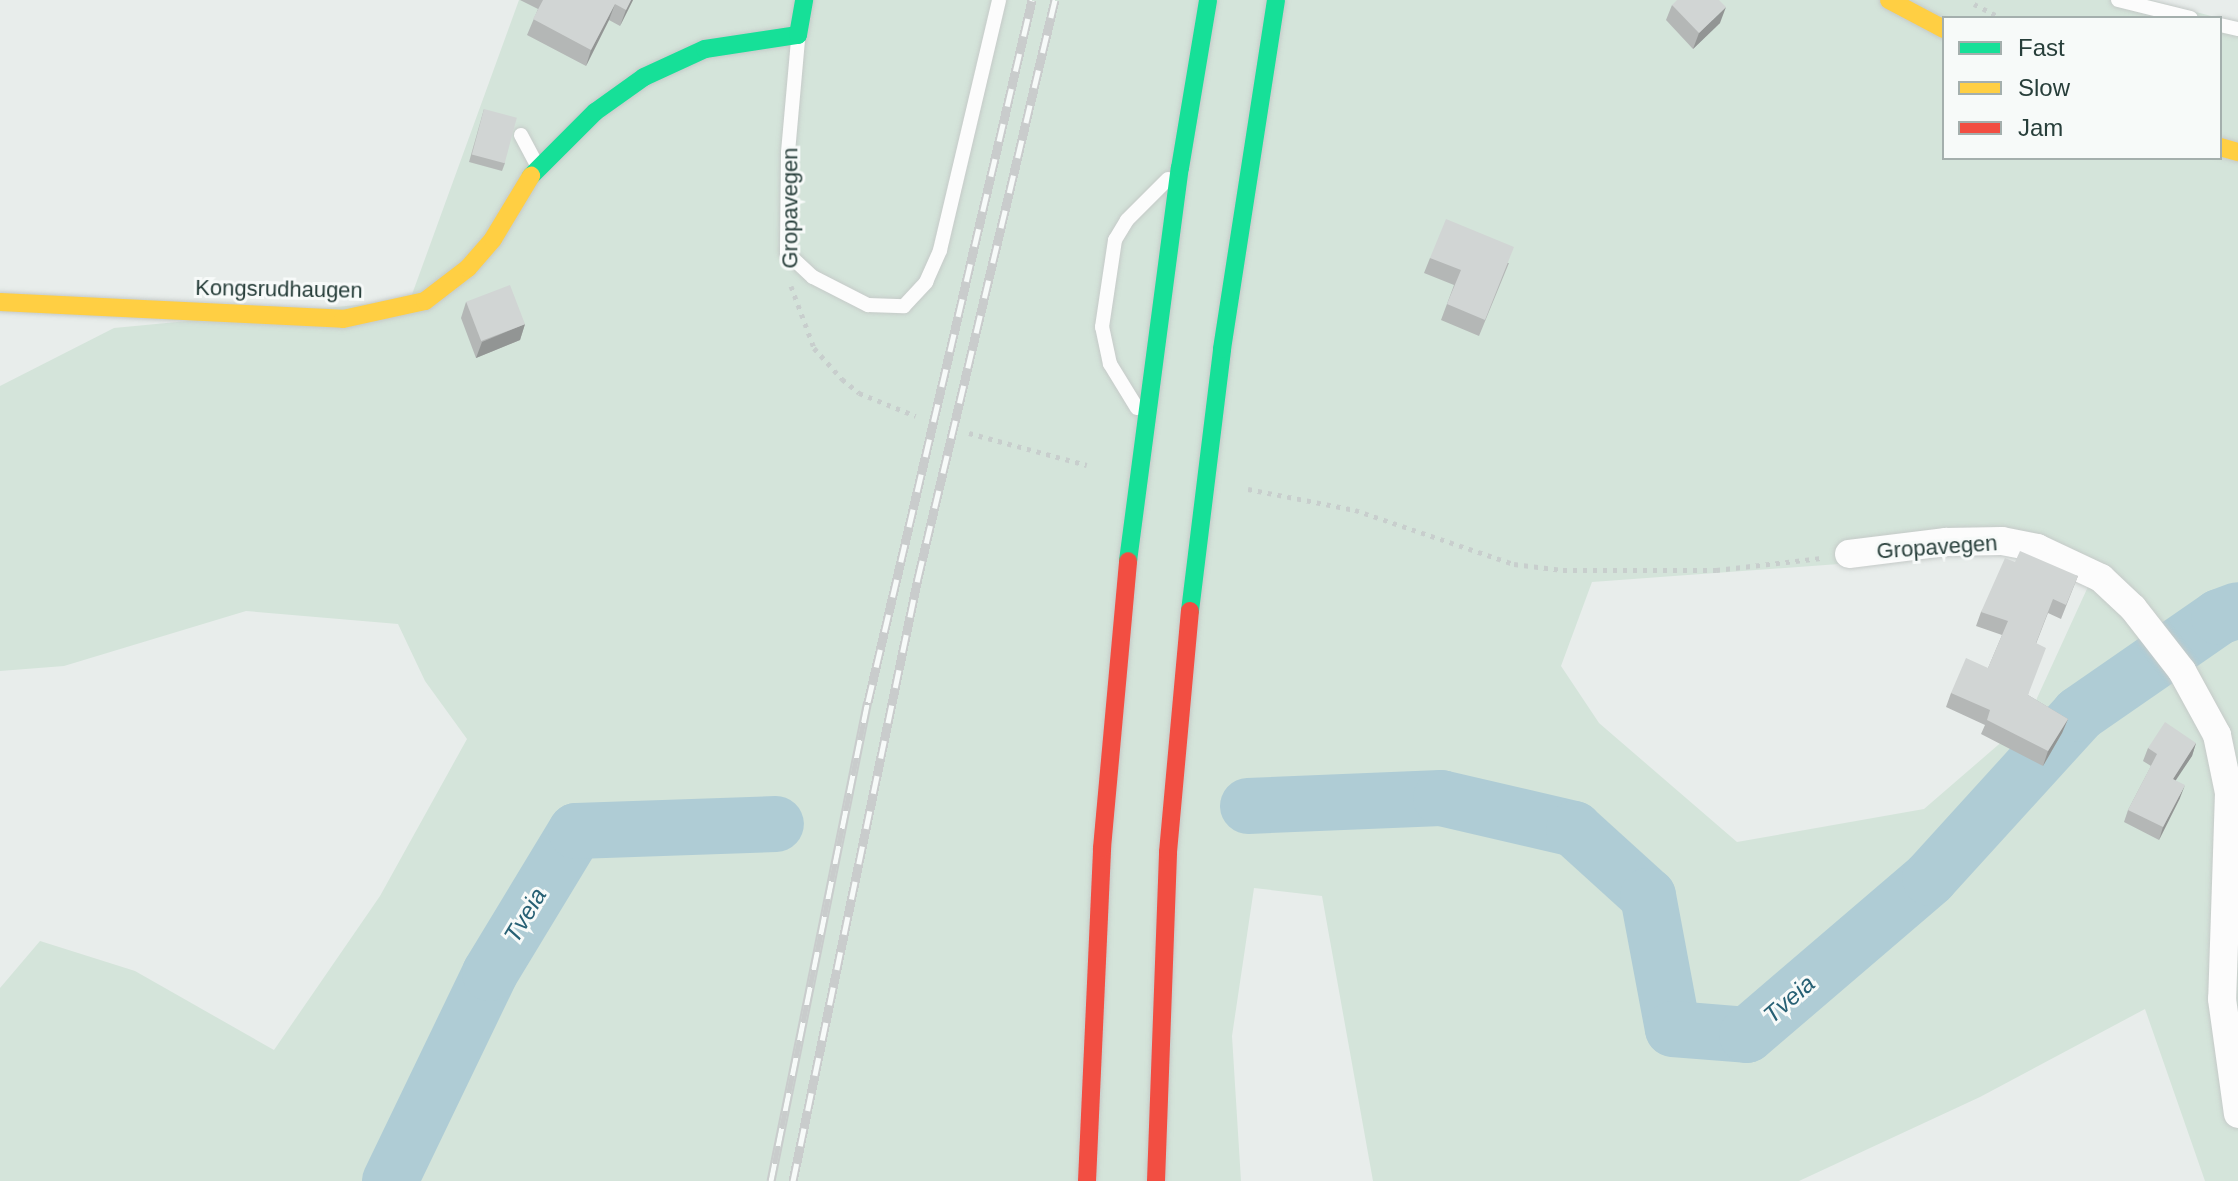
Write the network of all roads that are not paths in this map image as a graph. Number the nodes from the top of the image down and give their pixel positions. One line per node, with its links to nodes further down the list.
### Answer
1 (804, 0): 9 (main road)
2 (999, 0): 9 (lane, Gropavegen)
3 (1208, 0): 12 (main road)
4 (1276, 0): 18 (main road)
5 (1889, 0): 8 (main road)
6 (2118, 0): 7 (lane)
7 (2183, 16)
8 (1942, 28)
9 (798, 35): 11 (main road, Kongsrudhaugen)
10 (521, 135): 11 (lane)
11 (538, 165): 13 (main road, Kongsrudhaugen)
12 (1180, 168): 14 (main road); 14 (lane)
13 (0, 302)
14 (1146, 424): 17 (main road)
15 (1849, 554): 16 (street, Gropavegen)
16 (2238, 1114)
17 (1087, 1181)
18 (1156, 1181)

